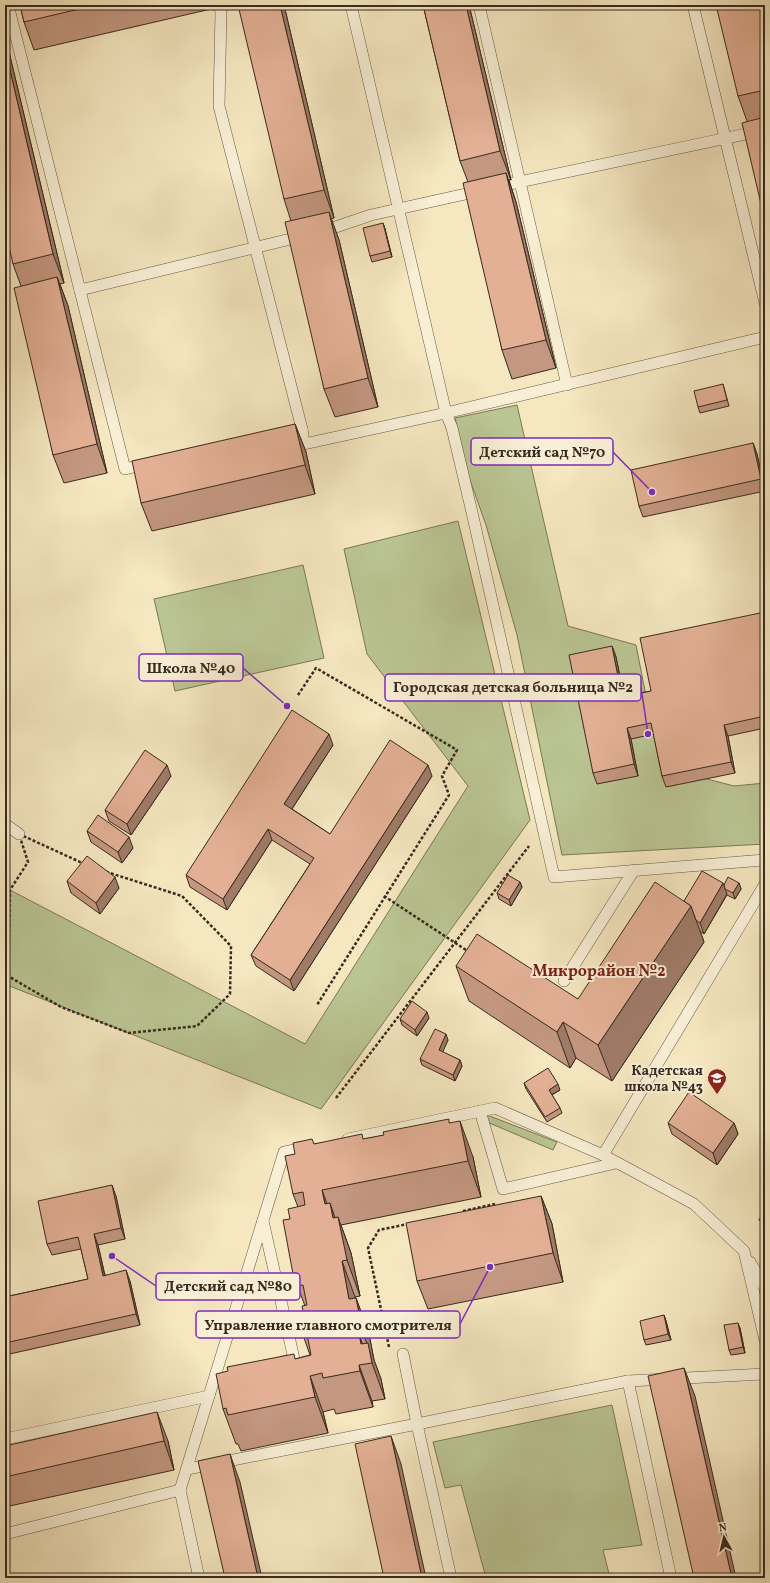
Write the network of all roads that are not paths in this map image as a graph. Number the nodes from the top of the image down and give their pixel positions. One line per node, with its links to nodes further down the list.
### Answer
1 (8, 5): 11 (lane)
2 (219, 5): 10 (lane)
3 (351, 5): 9 (lane)
4 (479, 5): 8 (lane)
5 (694, 5): 7 (lane)
6 (765, 130): 7 (lane)
7 (726, 139): 8 (lane); 12 (lane)
8 (520, 182): 9 (lane); 14 (lane)
9 (399, 208): 10 (lane); 15 (lane)
10 (256, 248): 11 (lane); 16 (lane)
11 (80, 290): 18 (lane)
12 (765, 303)
13 (765, 337): 14 (lane)
14 (566, 385): 15 (lane)
15 (446, 414): 16 (lane); 22 (lane)
16 (302, 429): 17 (lane)
17 (271, 436)
18 (156, 462)
19 (5, 824): 20 (lane)
20 (19, 834)
21 (765, 860): 22 (lane)
22 (634, 870): 24 (lane)
23 (765, 884): 28 (lane)
24 (564, 981)
25 (480, 1112): 26 (lane); 28 (lane); 29 (lane)
26 (336, 1141)
27 (321, 1144): 30 (lane)
28 (603, 1156): 29 (lane)
29 (616, 1163): 31 (lane)
30 (263, 1221): 35 (lane); 37 (lane)
31 (744, 1252): 32 (lane); 33 (lane)
32 (765, 1288)
33 (765, 1340)
34 (403, 1354): 41 (lane)
35 (271, 1364)
36 (232, 1371): 37 (lane)
37 (216, 1374): 40 (lane)
38 (765, 1374): 39 (lane)
39 (628, 1381): 41 (lane); 48 (lane)
40 (209, 1396): 42 (lane); 43 (lane)
41 (417, 1424): 43 (lane); 47 (lane)
42 (5, 1440)
43 (187, 1469): 44 (lane)
44 (180, 1490): 45 (lane); 46 (lane)
45 (5, 1534)
46 (199, 1578)
47 (451, 1578)
48 (671, 1578)

